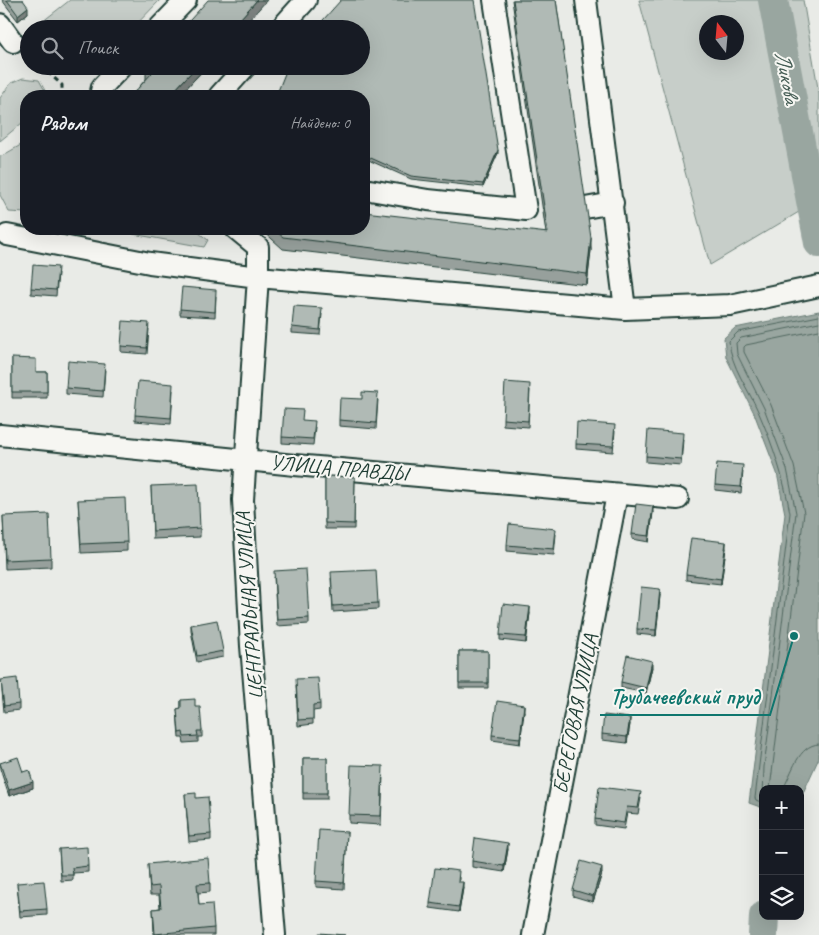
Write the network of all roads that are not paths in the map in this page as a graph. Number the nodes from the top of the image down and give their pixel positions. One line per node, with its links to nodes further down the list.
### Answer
1 (186, 0): 5 (street)
2 (306, 0): 6 (street)
3 (494, 0): 13 (street)
4 (586, 0): 14 (street)
5 (167, 20)
6 (288, 20)
7 (0, 24): 8 (street)
8 (13, 42)
9 (113, 75): 11 (street)
10 (239, 75): 12 (street)
11 (101, 90)
12 (226, 90)
13 (370, 190)
14 (613, 204): 15 (street); 20 (street)
15 (585, 208)
16 (7, 235): 18 (street)
17 (243, 235): 18 (street, ЦЕНТРАЛЬНАЯ УЛИЦА)
18 (258, 277): 20 (street); 22 (street, ЦЕНТРАЛЬНАЯ УЛИЦА)
19 (819, 286): 20 (street)
20 (626, 310)
21 (0, 435): 22 (street, УЛИЦА ПРАВДЫ)
22 (244, 459): 23 (street, УЛИЦА ПРАВДЫ); 25 (street, ЦЕНТРАЛЬНАЯ УЛИЦА)
23 (617, 494): 24 (street, УЛИЦА ПРАВДЫ); 26 (street, БЕРЕГОВАЯ УЛИЦА)
24 (678, 499)
25 (275, 935)
26 (533, 935)

